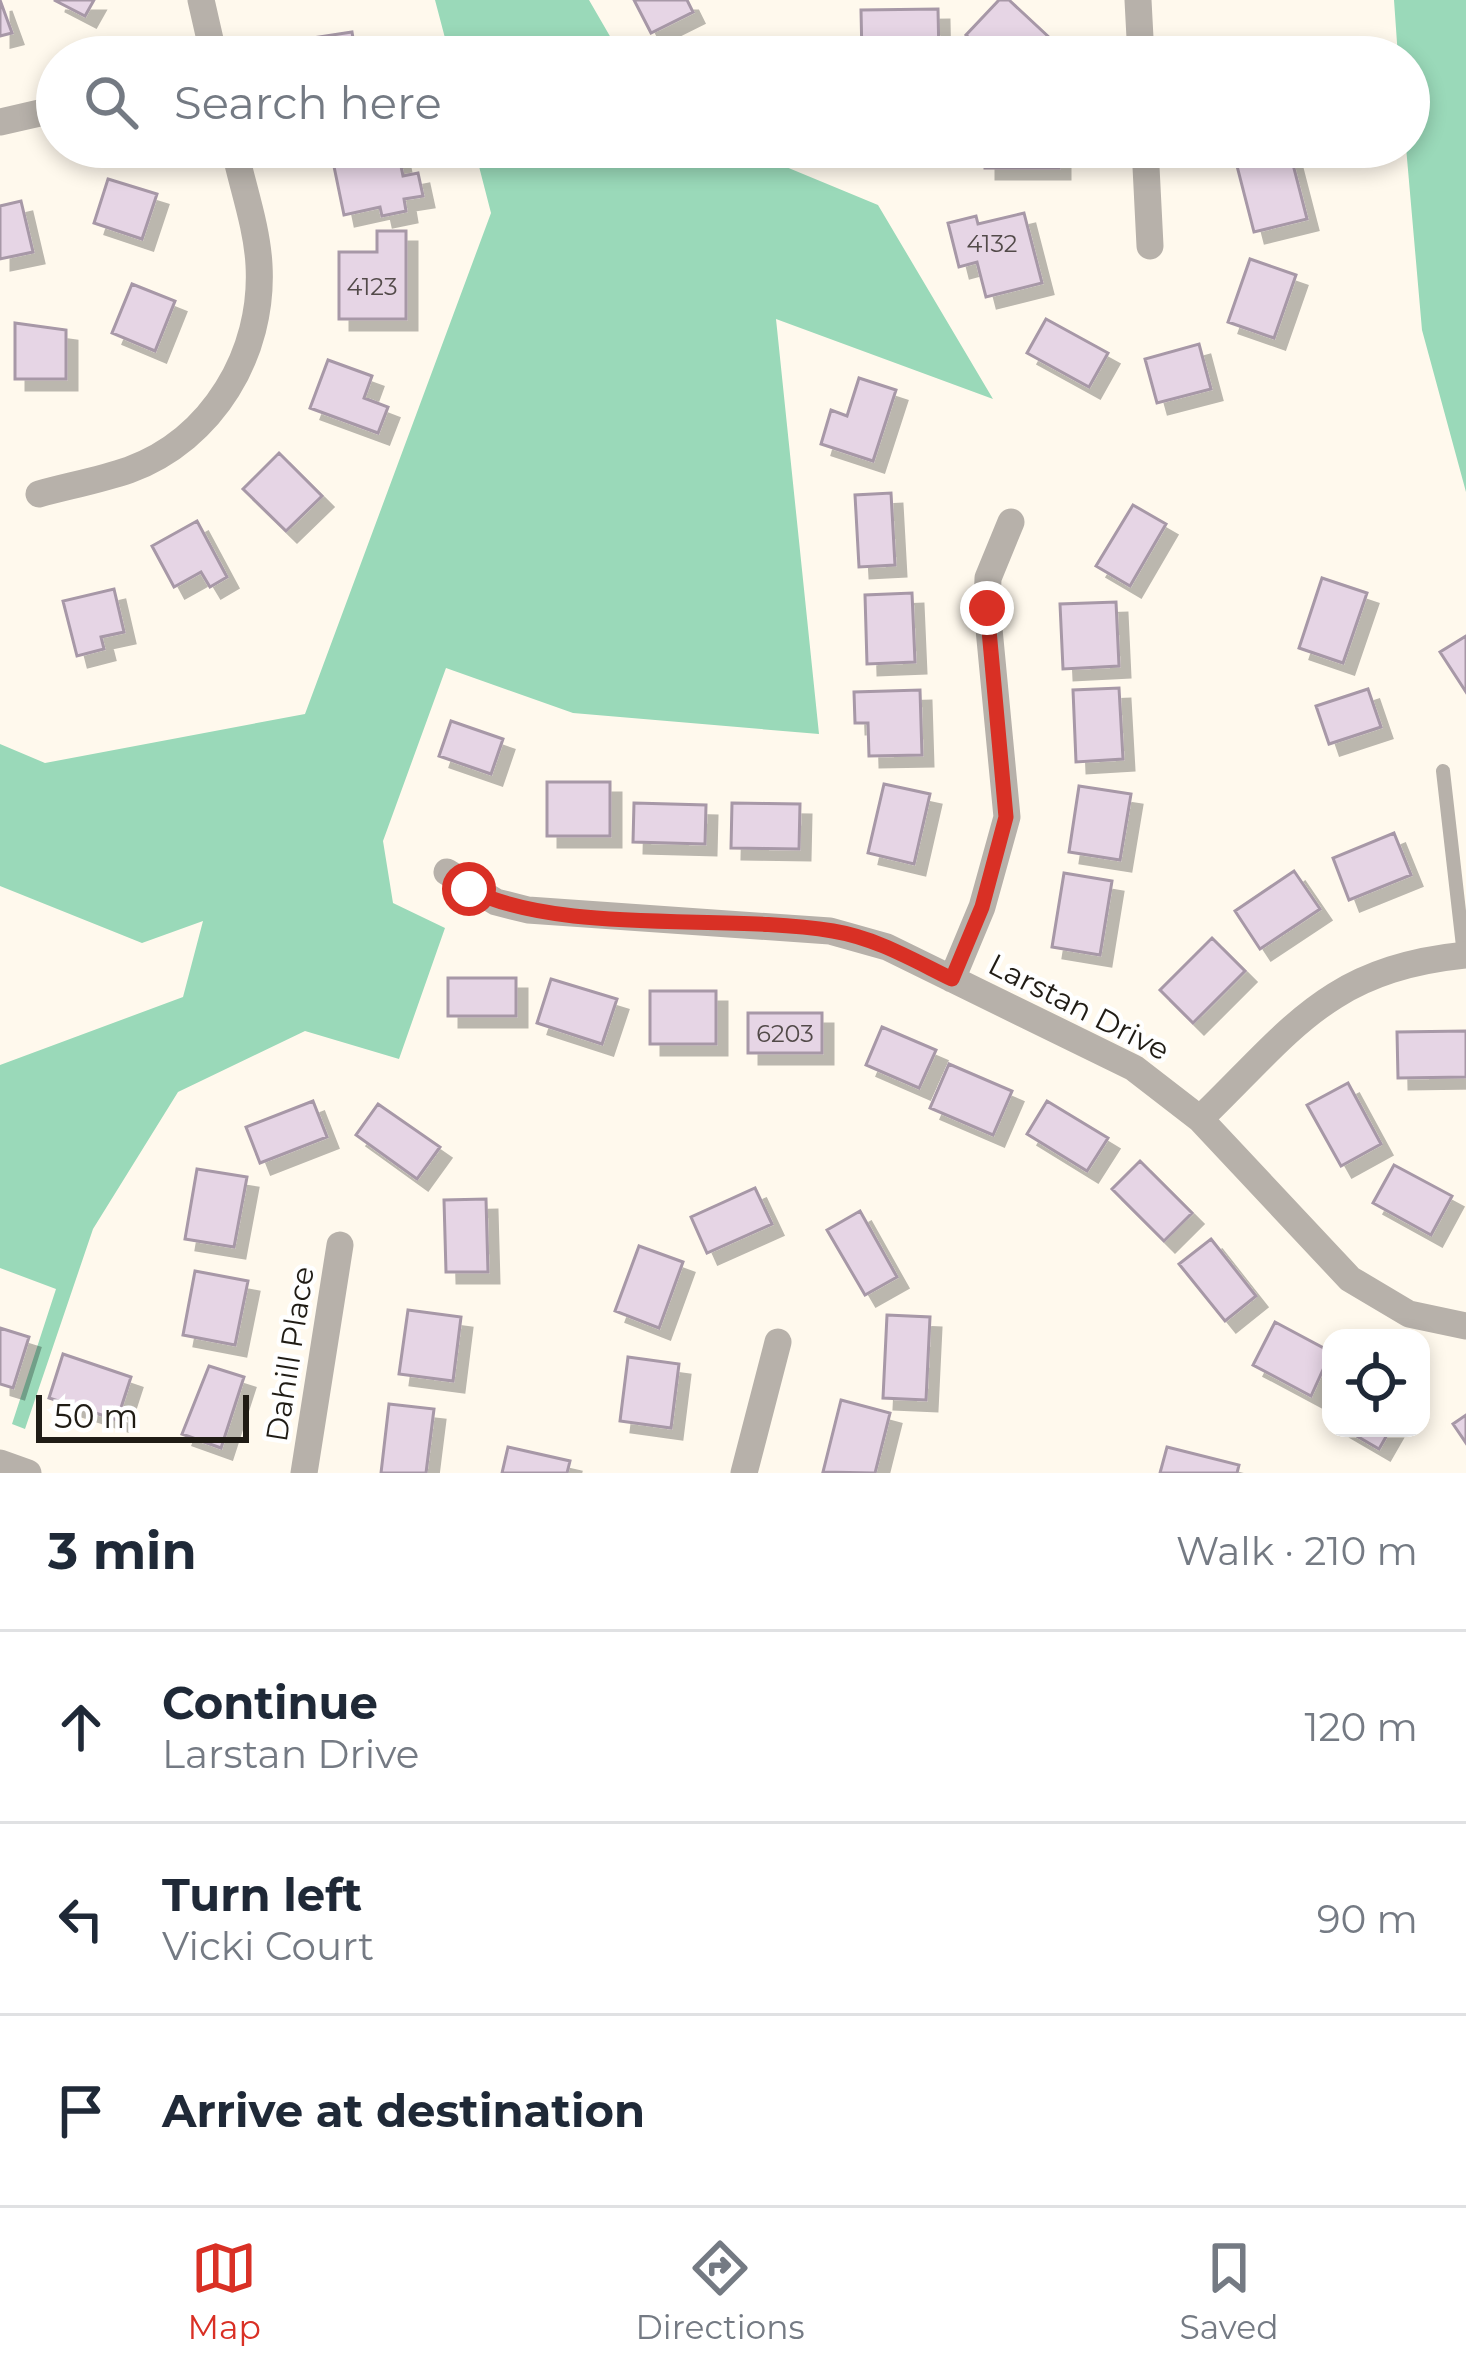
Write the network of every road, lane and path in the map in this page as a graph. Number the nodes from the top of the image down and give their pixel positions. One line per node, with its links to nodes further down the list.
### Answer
1 (201, 0): 3 (street)
2 (1138, 0): 4 (street)
3 (209, 36)
4 (1140, 36)
5 (36, 114): 6 (street)
6 (0, 122)
7 (239, 168): 10 (street)
8 (1146, 168): 9 (street)
9 (1150, 246)
10 (39, 494)
11 (1011, 522): 15 (street)
12 (1443, 770): 14 (lane)
13 (447, 872): 15 (street, Larstan Drive)
14 (1465, 955): 16 (street)
15 (952, 979): 16 (street, Larstan Drive)
16 (1200, 1119): 18 (street, Larstan Drive)
17 (340, 1245): 22 (street, Dahill Place)
18 (1466, 1327)
19 (778, 1342): 23 (street)
20 (0, 1463): 21 (street)
21 (28, 1473)
22 (304, 1473)
23 (744, 1473)

